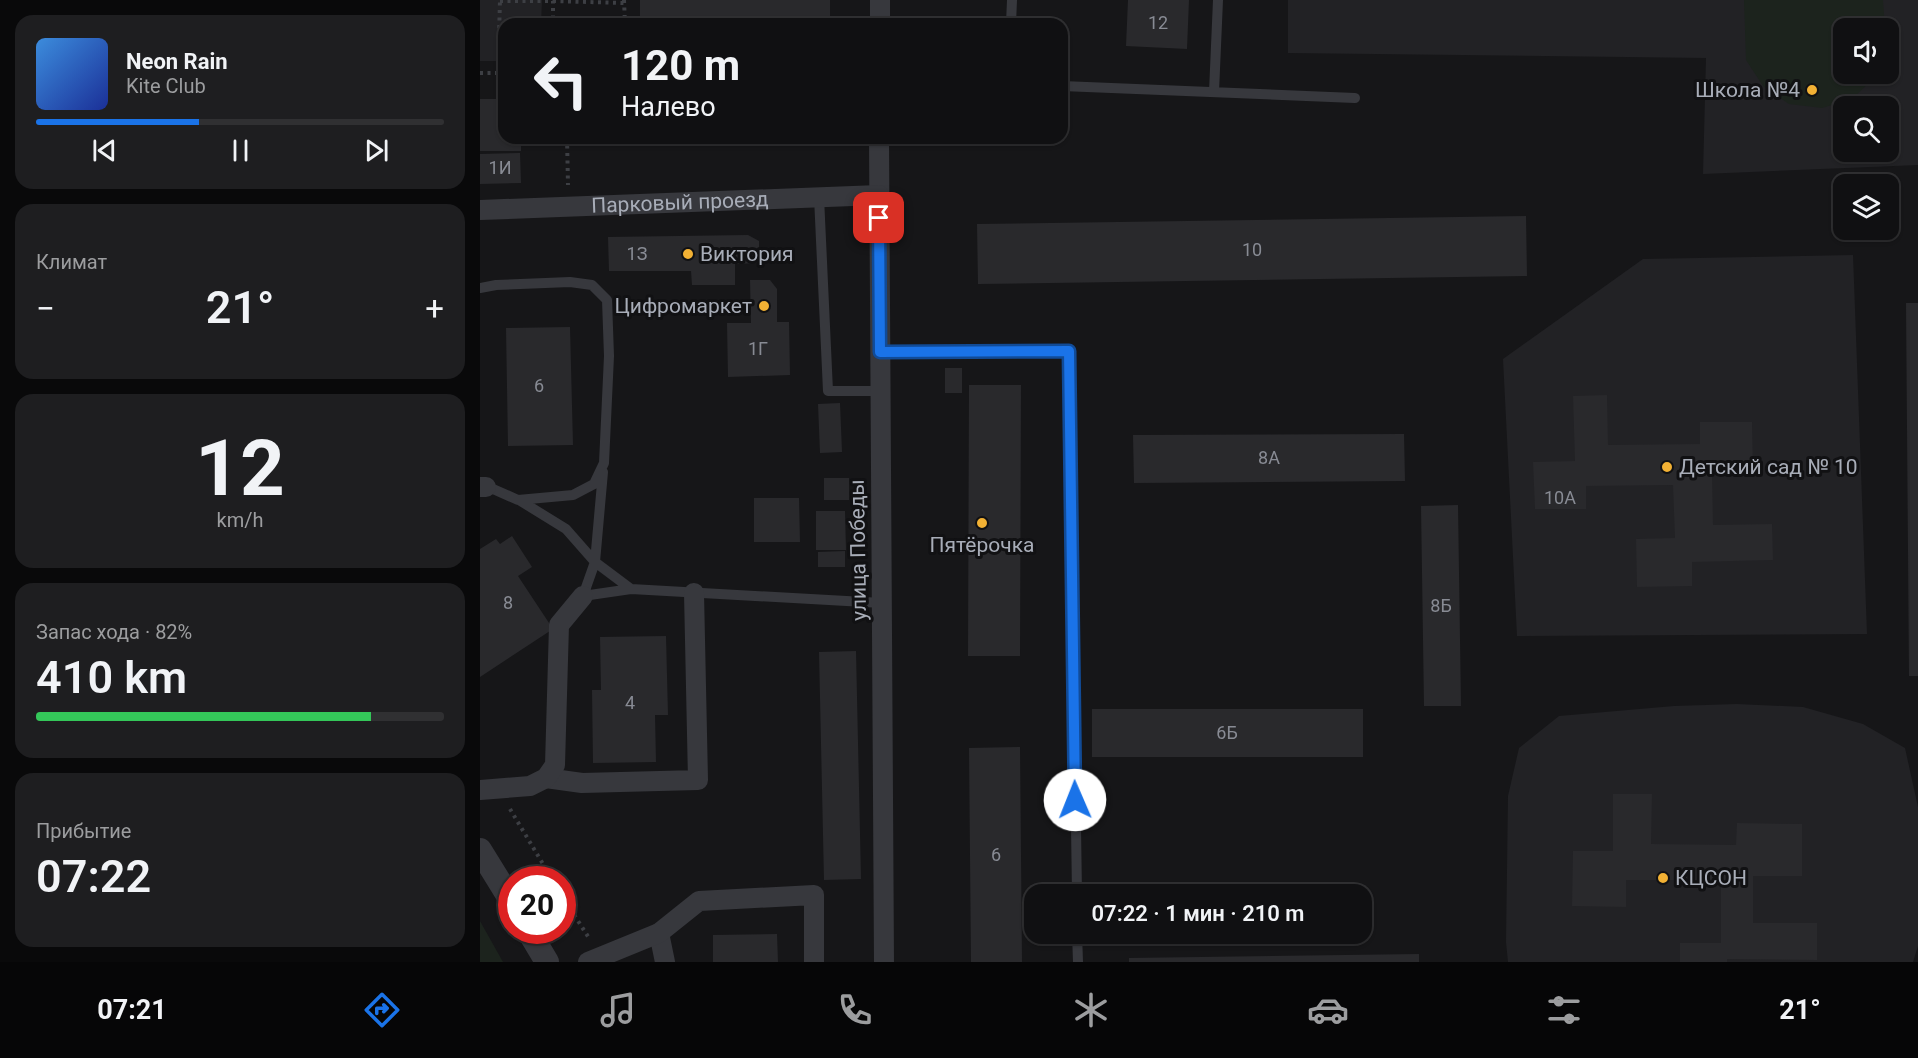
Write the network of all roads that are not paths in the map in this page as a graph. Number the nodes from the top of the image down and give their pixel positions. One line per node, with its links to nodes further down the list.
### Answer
1 (880, 0): 4 (street)
2 (1012, 0): 5 (lane)
3 (1218, 0): 7 (lane)
4 (880, 18)
5 (1011, 18)
6 (1068, 86): 7 (lane)
7 (1214, 92): 8 (lane)
8 (1355, 98)
9 (879, 144): 10 (street, улица Победы)
10 (879, 195): 11 (street, Парковый проезд); 14 (street, улица Победы)
11 (819, 197): 12 (street, Парковый проезд); 15 (lane)
12 (480, 210)
13 (480, 288): 16 (lane)
14 (880, 352): 15 (street, улица Победы); 28 (lane)
15 (880, 391): 23 (street, улица Победы)
16 (604, 463): 18 (lane); 19 (lane)
17 (482, 485): 18 (lane)
18 (518, 500): 19 (lane)
19 (595, 562): 20 (lane); 22 (lane)
20 (631, 590): 21 (lane); 22 (lane)
21 (694, 593): 23 (lane); 24 (street)
22 (584, 596): 24 (street)
23 (882, 603): 36 (street, улица Победы)
24 (546, 778): 25 (street)
25 (488, 789)
26 (480, 850): 27 (street)
27 (498, 879)
28 (1077, 884)
29 (659, 933): 32 (street); 34 (street); 35 (street)
30 (536, 944): 33 (street)
31 (1077, 944): 37 (lane)
32 (594, 959)
33 (547, 962)
34 (665, 962)
35 (814, 962)
36 (884, 962)
37 (1078, 962)

